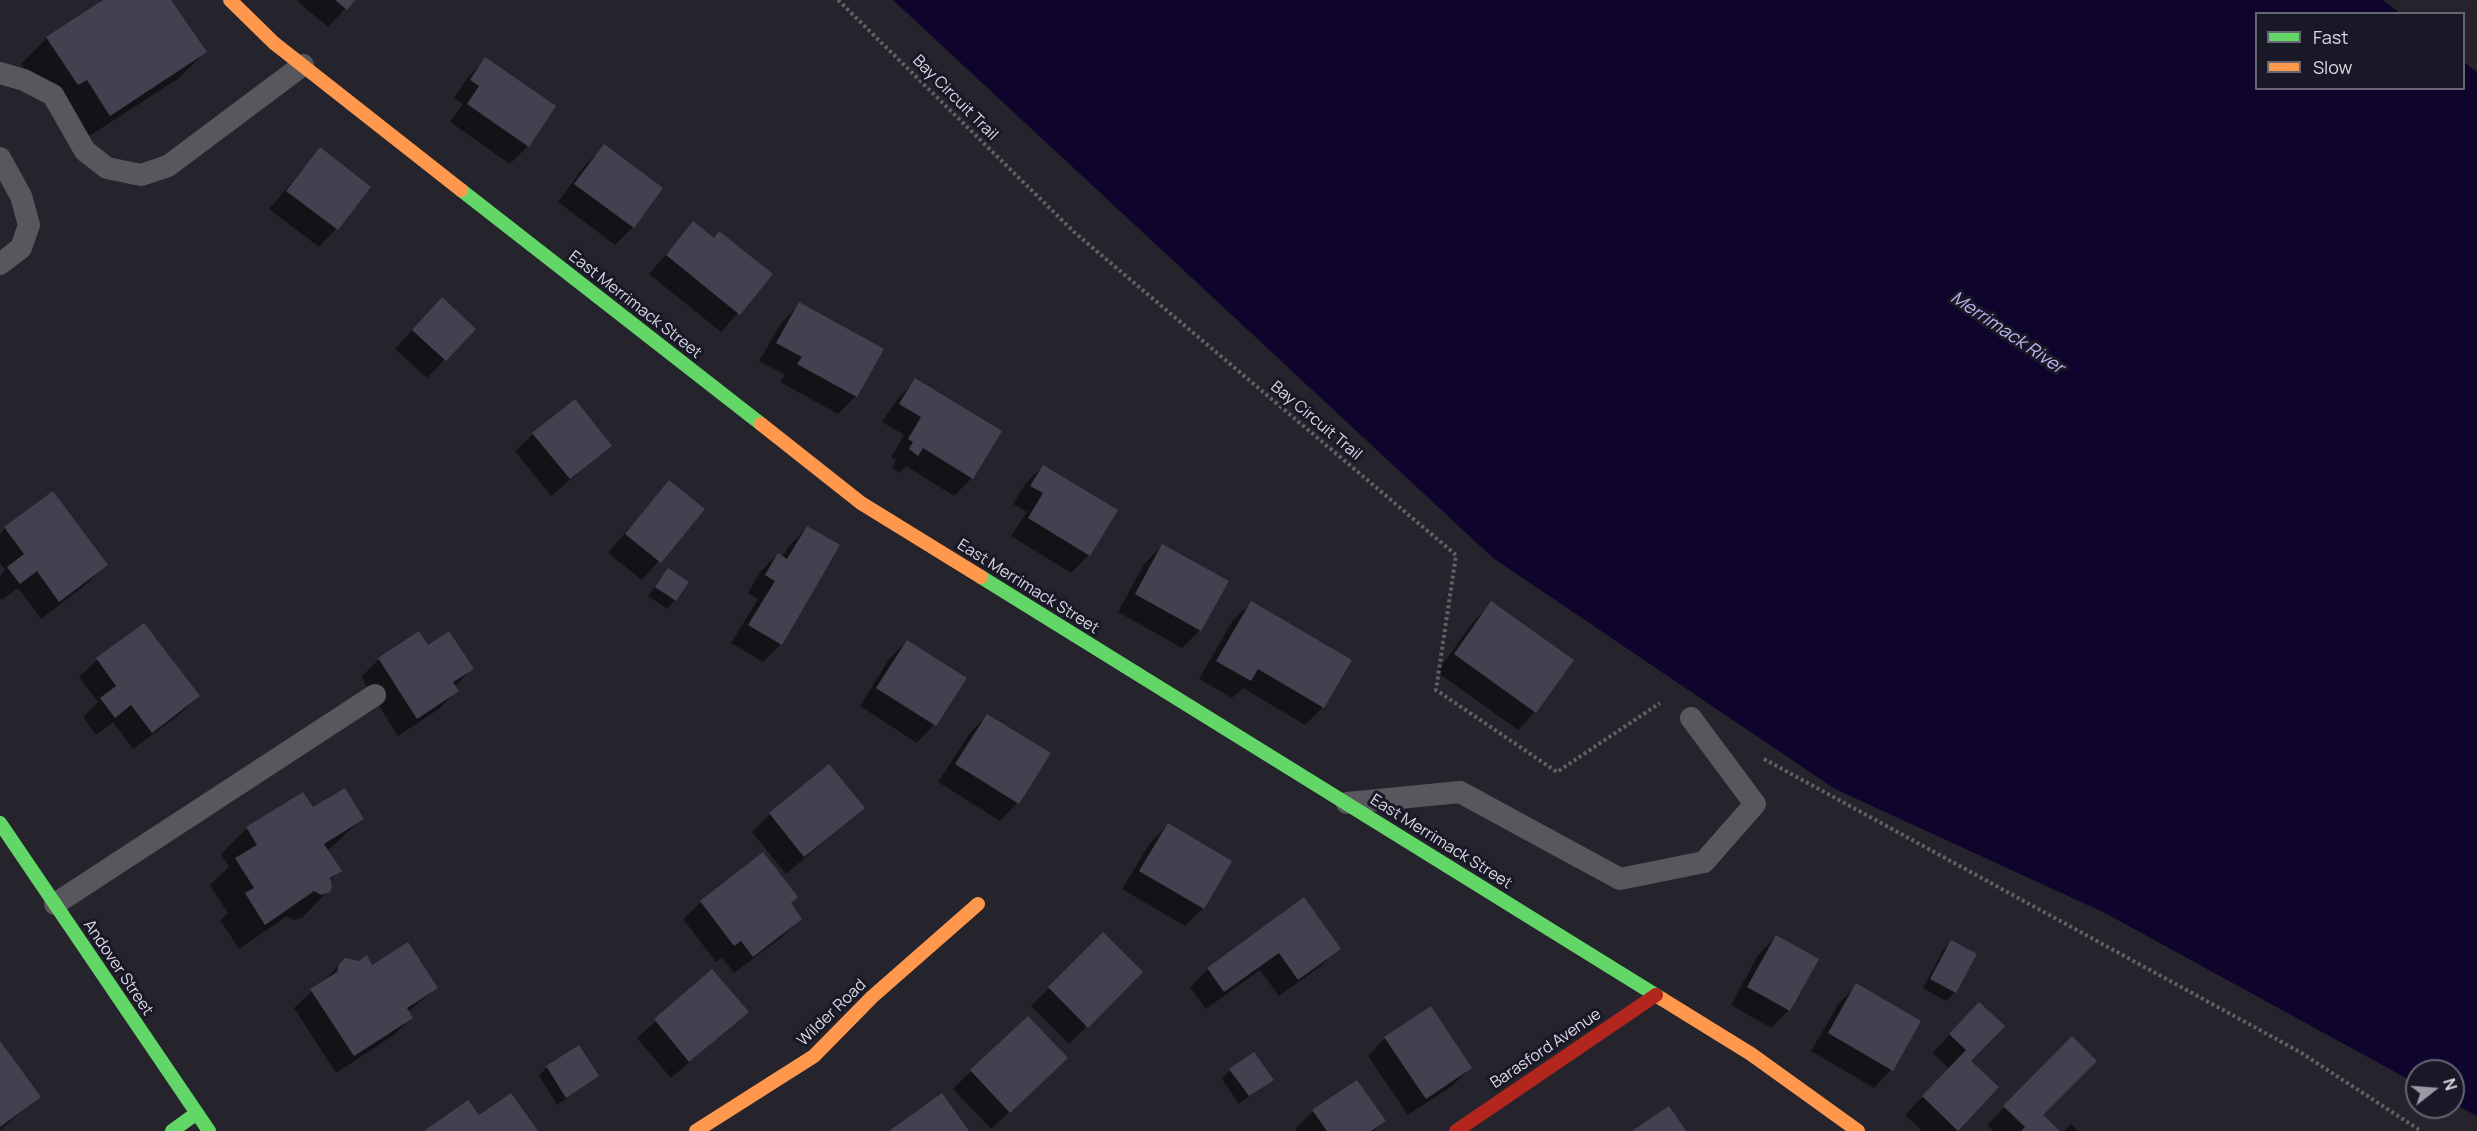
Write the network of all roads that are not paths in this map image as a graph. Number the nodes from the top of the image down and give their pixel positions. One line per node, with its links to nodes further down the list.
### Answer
1 (230, 0): 2 (street, East Merrimack Street)
2 (303, 65): 3 (lane); 8 (street, East Merrimack Street)
3 (0, 73)
4 (0, 158): 5 (lane)
5 (0, 264)
6 (375, 695): 10 (lane)
7 (1691, 718): 8 (lane)
8 (1347, 802): 12 (street, East Merrimack Street)
9 (0, 823): 10 (street, Andover Street)
10 (55, 904): 13 (street, Andover Street)
11 (978, 904): 16 (street, Wilder Road)
12 (1656, 995): 17 (street, Barasford Avenue); 18 (street, East Merrimack Street)
13 (197, 1113): 14 (street); 15 (street, Andover Street)
14 (171, 1131)
15 (209, 1131)
16 (696, 1131)
17 (1456, 1131)
18 (1858, 1131)

